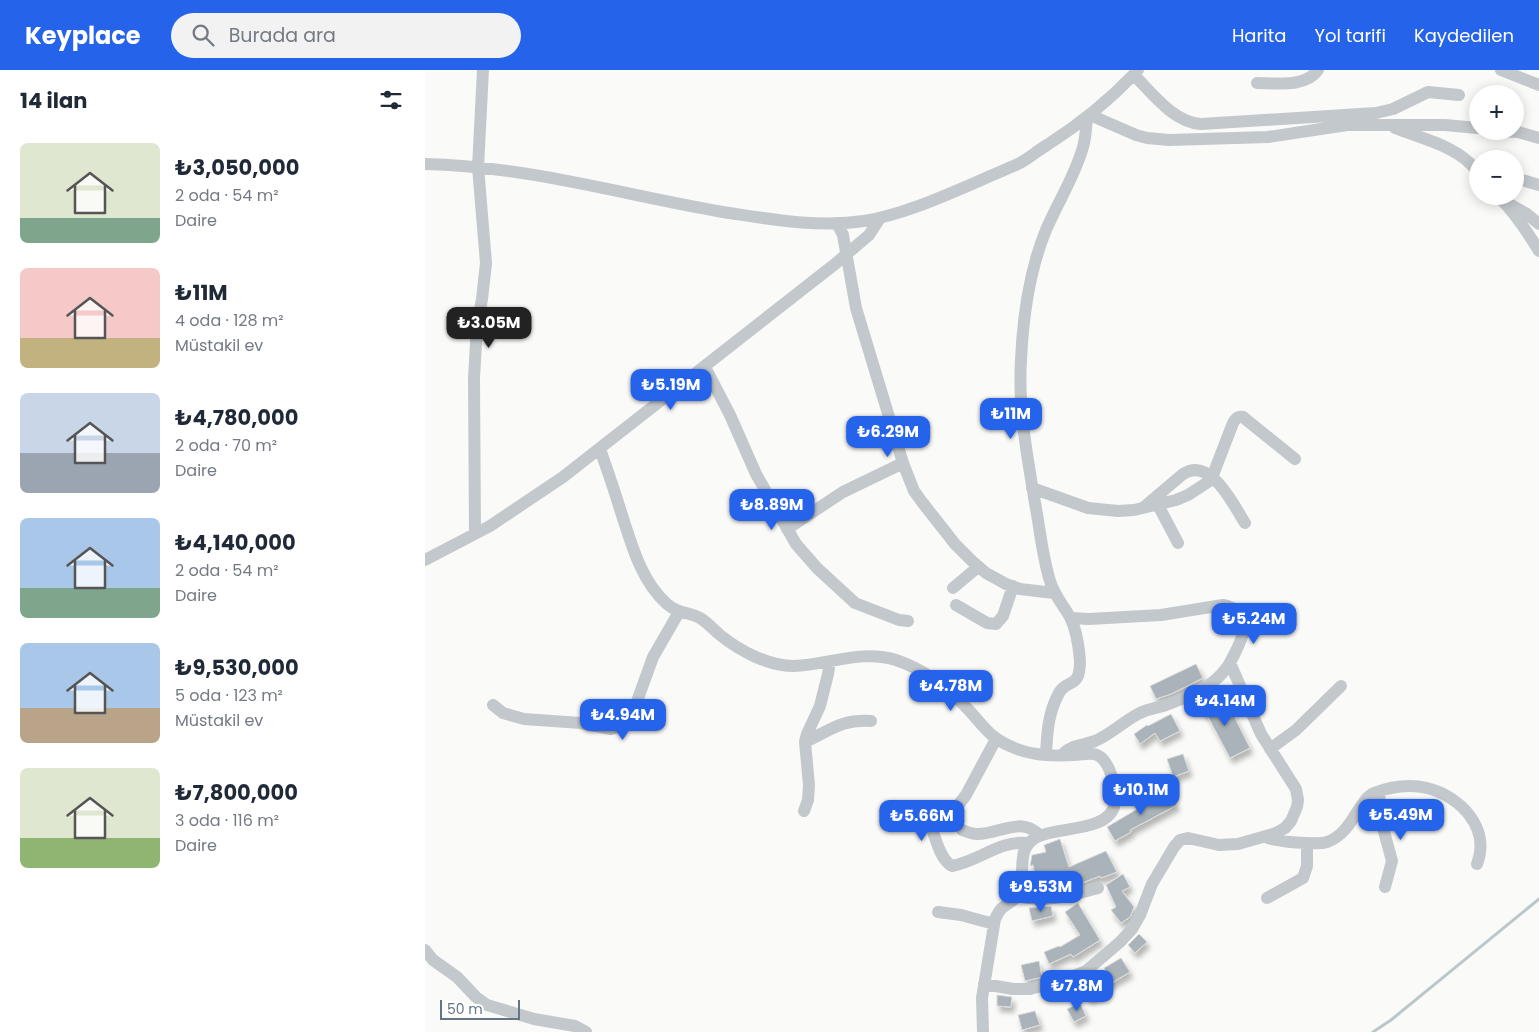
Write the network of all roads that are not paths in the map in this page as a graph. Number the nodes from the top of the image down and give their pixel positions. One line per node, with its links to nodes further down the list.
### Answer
1 (483, 70): 17 (street)
2 (1318, 70): 5 (street)
3 (1501, 70): 6 (street)
4 (1136, 72): 7 (street); 8 (street)
5 (1257, 83)
6 (1539, 85)
7 (1459, 95)
8 (1089, 116): 9 (street); 22 (street); 32 (street)
9 (1388, 125): 10 (street); 13 (street)
10 (1469, 127)
11 (1524, 134): 12 (street)
12 (1539, 138)
13 (1461, 156): 14 (street); 15 (street)
14 (1469, 158)
15 (1469, 164)
16 (428, 167): 17 (street)
17 (478, 167): 23 (street); 37 (street)
18 (1524, 181): 19 (street)
19 (1539, 185)
20 (1506, 205): 25 (street)
21 (1511, 205): 24 (street)
22 (880, 218): 23 (street); 26 (street)
23 (837, 223): 26 (street)
24 (1539, 224)
25 (1539, 251)
26 (845, 254): 27 (street); 30 (street)
27 (705, 366): 28 (street); 36 (street)
28 (600, 449): 37 (street); 45 (street)
29 (1295, 459): 31 (street)
30 (903, 463): 36 (street); 40 (street)
31 (1212, 478): 33 (street); 34 (street); 35 (street)
32 (1033, 488): 34 (street); 43 (street)
33 (1158, 505): 34 (street); 38 (street)
34 (1142, 508)
35 (1245, 523)
36 (787, 529): 47 (street)
37 (475, 534): 39 (street)
38 (1178, 543)
39 (425, 560)
40 (978, 566): 41 (street); 42 (street)
41 (1013, 586): 43 (street); 44 (street)
42 (953, 588)
43 (1054, 593): 46 (street)
44 (956, 605)
45 (679, 612): 48 (street); 51 (street)
46 (1071, 618): 49 (street); 56 (street)
47 (908, 620)
48 (829, 661): 53 (street); 54 (street)
49 (1230, 663): 55 (street); 57 (street)
50 (1341, 686): 55 (street)
51 (493, 706)
52 (871, 721): 54 (street)
53 (996, 739): 56 (street); 63 (street)
54 (805, 742): 59 (street)
55 (1270, 749): 62 (street)
56 (1046, 755): 57 (street)
57 (1062, 755): 61 (street)
58 (1379, 792): 64 (street); 65 (street); 66 (street)
59 (804, 811)
60 (962, 830): 61 (street)
61 (1040, 836): 63 (street)
62 (1266, 837): 64 (street); 73 (street)
63 (1029, 843): 68 (street)
64 (1307, 843): 69 (street)
65 (1477, 864)
66 (1385, 887)
67 (1097, 888): 68 (street)
68 (1017, 896): 71 (street)
69 (1267, 898)
70 (938, 912): 71 (street)
71 (994, 924): 73 (street)
72 (425, 950): 74 (street)
73 (984, 984): 75 (street)
74 (586, 1032)
75 (983, 1032)

